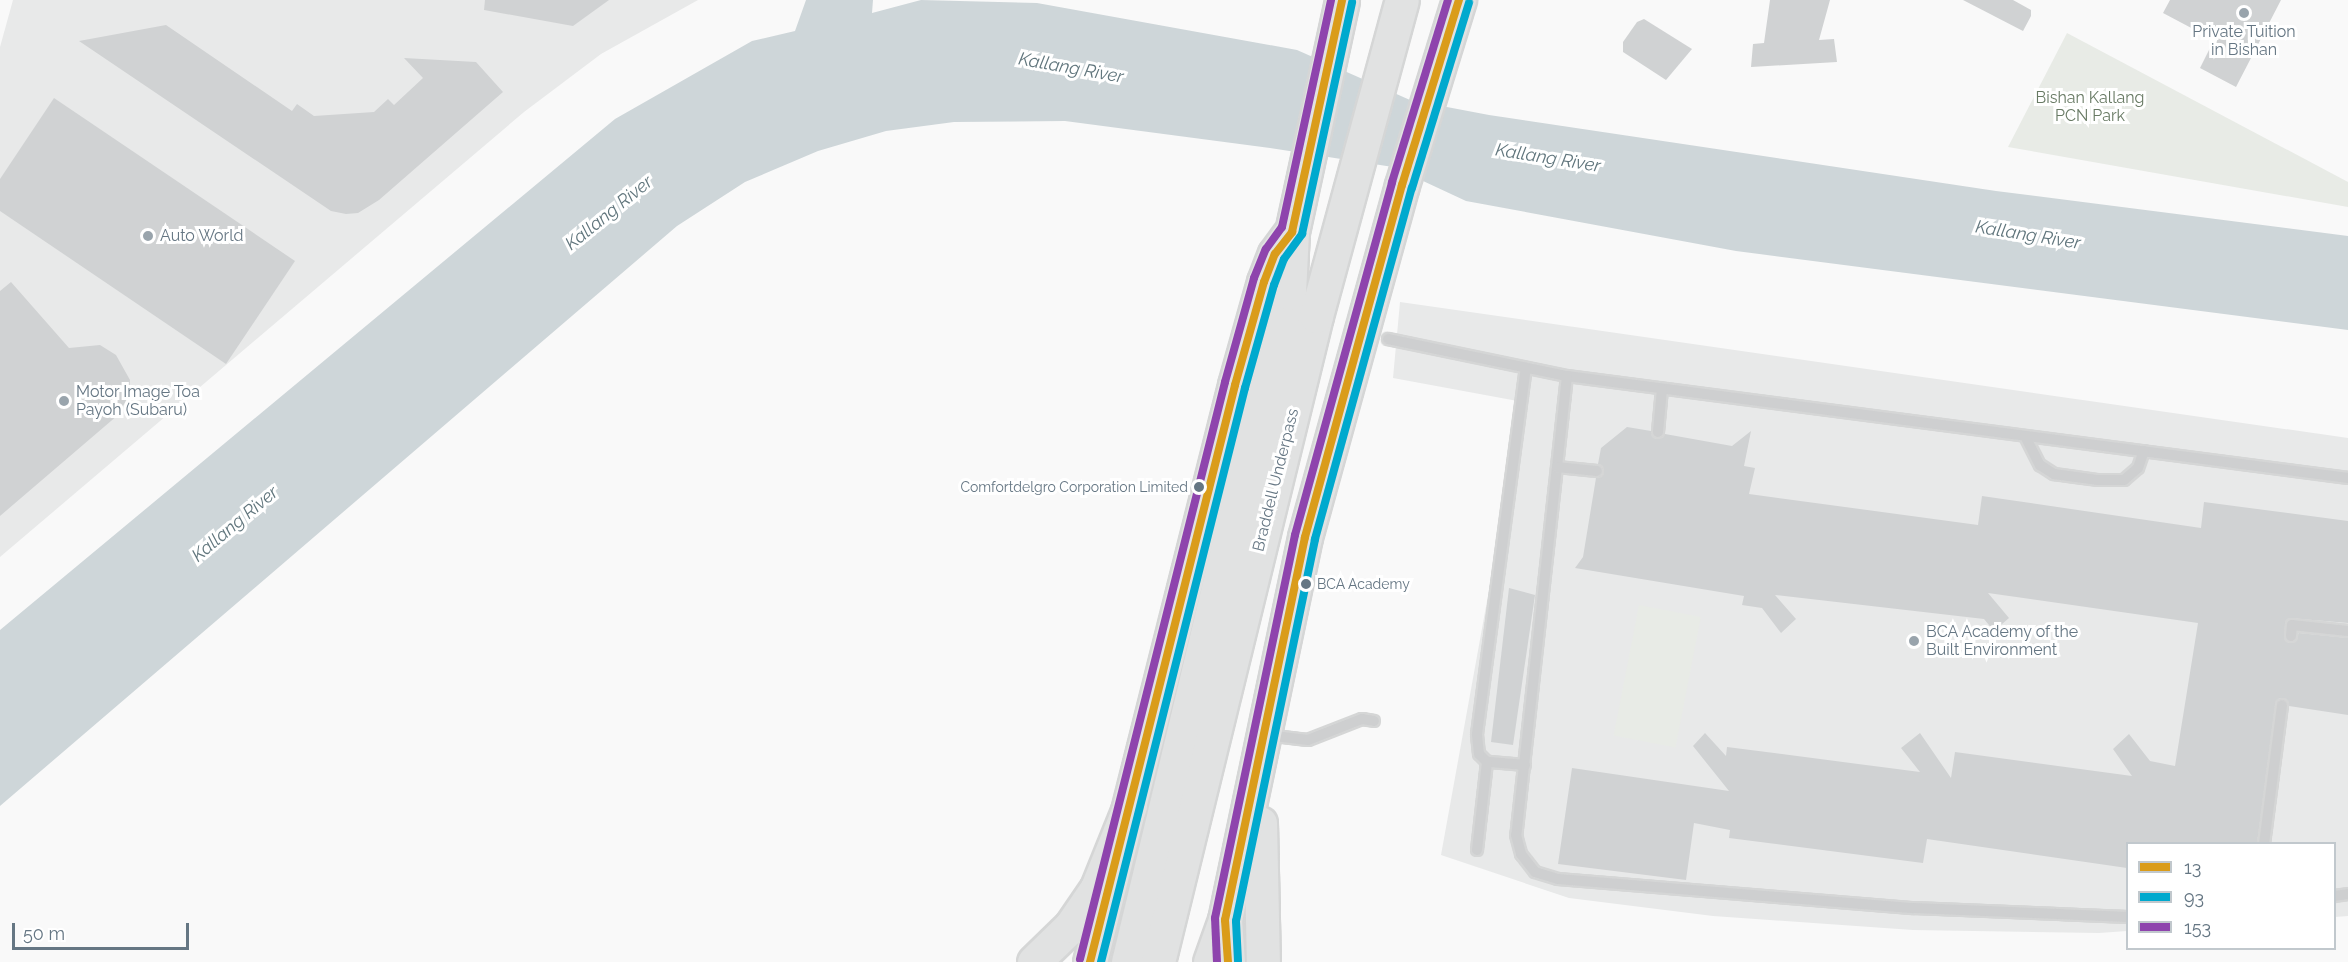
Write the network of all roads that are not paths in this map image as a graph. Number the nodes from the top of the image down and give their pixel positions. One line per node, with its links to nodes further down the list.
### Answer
1 (1342, 0): 4 (highway)
2 (1402, 0): 30 (highway, Braddell Underpass)
3 (1459, 0): 19 (highway)
4 (1292, 232): 22 (highway); 29 (highway, Braddell Underpass)
5 (1388, 339): 6 (lane)
6 (1526, 368): 7 (lane); 20 (lane)
7 (1567, 376): 8 (lane); 12 (lane)
8 (1662, 388): 9 (lane); 10 (lane)
9 (1658, 432)
10 (2025, 436): 11 (lane); 11 (lane)
11 (2144, 451): 14 (lane)
12 (1557, 467): 13 (lane); 21 (lane)
13 (1597, 471)
14 (2348, 478)
15 (2348, 631): 16 (lane)
16 (2291, 636)
17 (2282, 705): 23 (lane)
18 (1374, 721): 19 (lane)
19 (1260, 750): 26 (highway); 33 (highway)
20 (1487, 762): 21 (lane); 24 (lane)
21 (1525, 765): 25 (lane)
22 (1130, 806): 27 (highway); 28 (highway)
23 (2264, 842)
24 (1477, 850)
25 (2126, 917)
26 (1225, 920): 31 (highway); 32 (highway)
27 (1034, 962)
28 (1090, 962)
29 (1128, 962)
30 (1158, 962)
31 (1210, 962)
32 (1228, 962)
33 (1263, 962)

